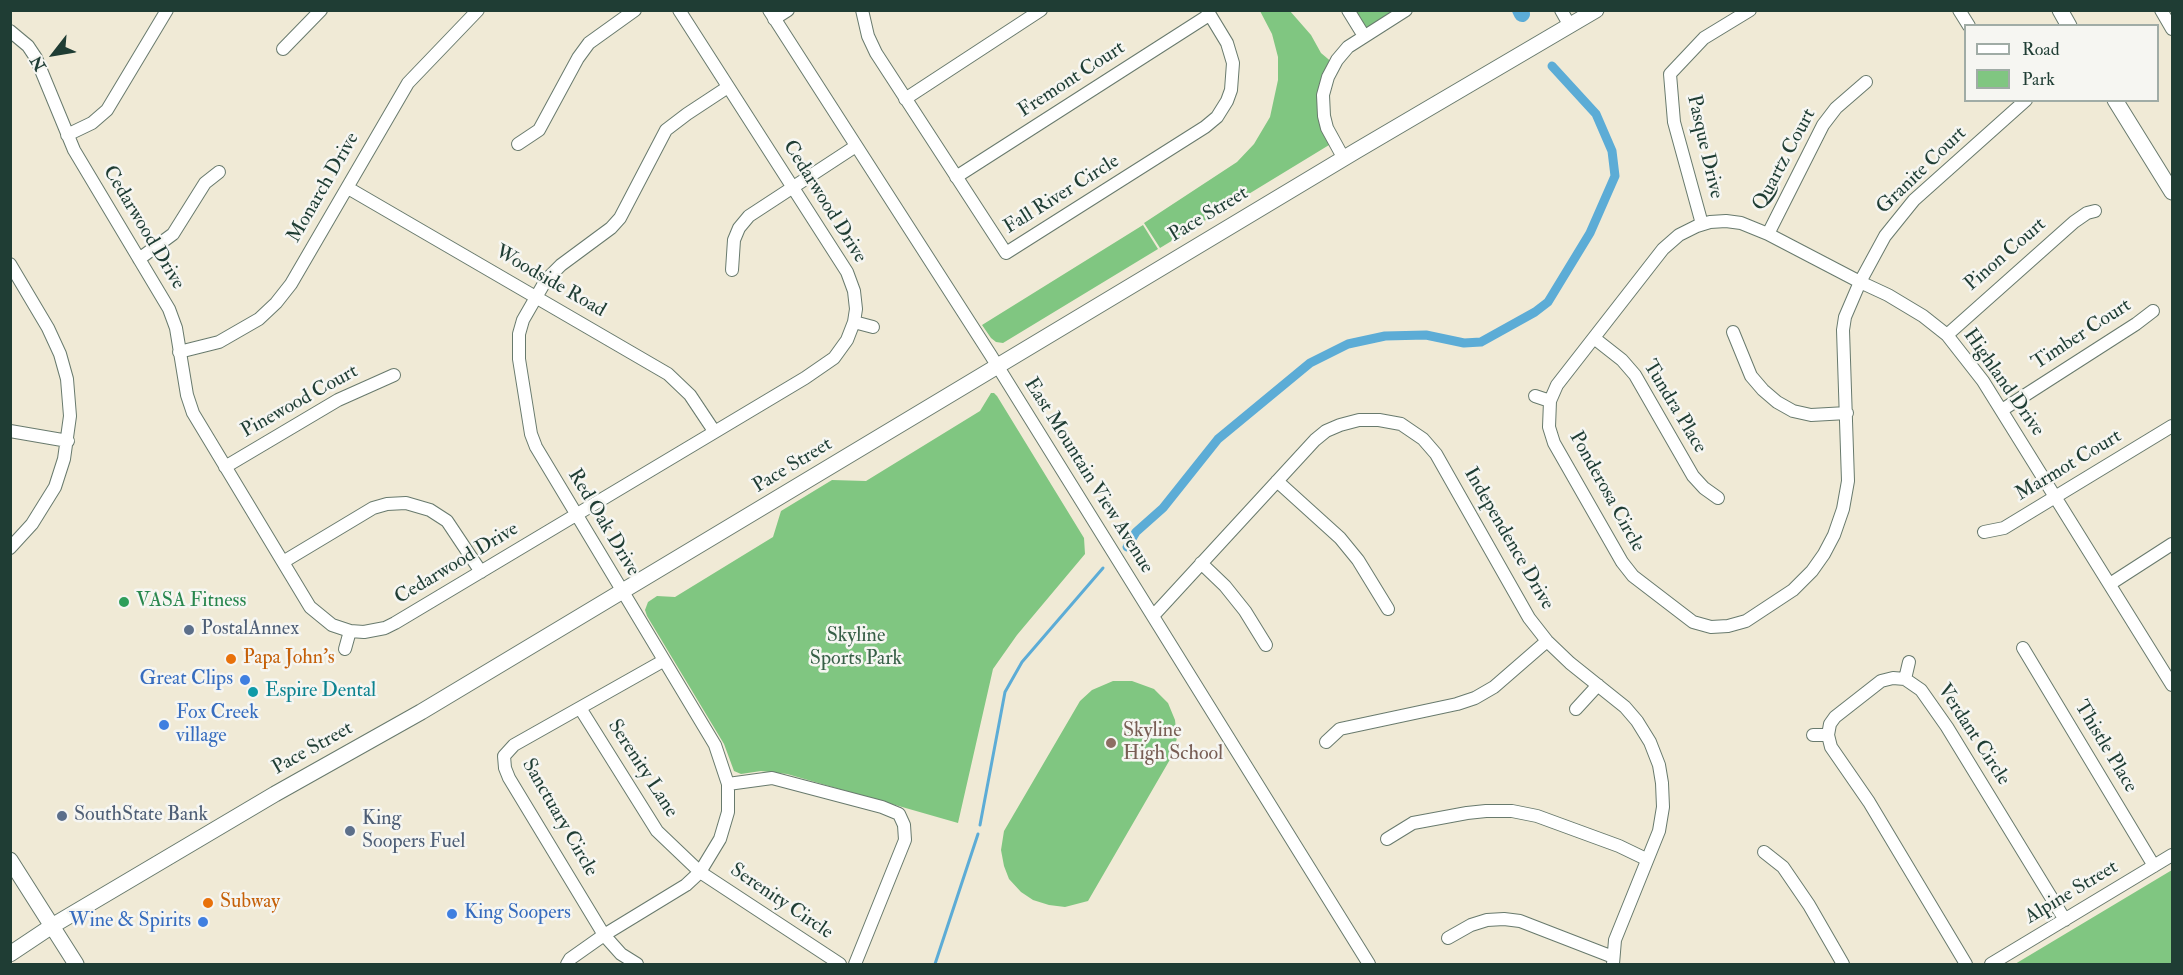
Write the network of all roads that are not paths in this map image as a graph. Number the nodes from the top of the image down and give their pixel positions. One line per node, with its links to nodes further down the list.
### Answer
1 (167, 10): 31 (street)
2 (321, 10): 25 (street)
3 (478, 10): 38 (street, Monarch Drive)
4 (635, 10): 32 (street)
5 (679, 10): 27 (street, Cedarwood Drive)
6 (788, 10): 18 (street)
7 (862, 10): 28 (street, Fall River Circle)
8 (1041, 10): 28 (street)
9 (1348, 10): 24 (street)
10 (1406, 10): 24 (street)
11 (1561, 10): 21 (street)
12 (1596, 10): 21 (main road, Pace Street)
13 (1749, 10): 41 (street, Pasque Drive)
14 (1959, 10): 19 (street)
15 (2060, 10): 20 (main road)
16 (2161, 10): 22 (street)
17 (1208, 13): 36 (street, Fremont Court); 36 (street, Fall River Circle)
18 (772, 15): 33 (street, East Mountain View Avenue)
19 (1968, 24)
20 (2068, 24)
21 (1570, 26): 34 (main road, Pace Street)
22 (2172, 29)
23 (10, 31): 31 (street, Cedarwood Drive)
24 (1364, 36): 34 (street)
25 (284, 49)
26 (1866, 82): 42 (street, Quartz Court)
27 (728, 87): 37 (street, Cedarwood Drive); 47 (street, Red Oak Drive)
28 (905, 99): 36 (street, Fall River Circle)
29 (2024, 102): 46 (street, Granite Court)
30 (2116, 102): 39 (main road)
31 (67, 135): 43 (street, Cedarwood Drive)
32 (518, 144)
33 (856, 146): 37 (street); 55 (street, East Mountain View Avenue)
34 (1344, 159): 55 (main road, Pace Street)
35 (219, 172): 43 (street)
36 (956, 177)
37 (792, 187): 45 (street); 49 (street, Cedarwood Drive)
38 (348, 188): 47 (street, Woodside Road); 54 (street, Monarch Drive)
39 (2172, 192)
40 (2095, 211): 52 (street, Pinon Court)
41 (1702, 224): 42 (street, Highland Drive); 53 (street)
42 (1768, 234): 46 (street, Highland Drive)
43 (139, 259): 54 (street, Cedarwood Drive)
44 (10, 264): 64 (street)
45 (732, 270)
46 (1860, 282): 52 (street, Highland Drive); 60 (street, Ponderosa Circle)
47 (536, 297): 63 (street, Woodside Road); 69 (street, Red Oak Drive)
48 (2153, 311): 59 (street, Timber Court)
49 (854, 322): 50 (street); 63 (street, Cedarwood Drive)
50 (873, 327)
51 (1733, 332): 60 (street)
52 (1947, 336): 59 (street, Highland Drive)
53 (1594, 338): 58 (street); 68 (street, Tundra Place)
54 (179, 352): 65 (street, Cedarwood Drive)
55 (998, 366): 77 (main road, Pace Street); 79 (street, East Mountain View Avenue)
56 (394, 375): 65 (street, Pinewood Court)
57 (1535, 396): 58 (street)
58 (1550, 401): 60 (street, Ponderosa Circle)
59 (2002, 410): 67 (street, Highland Drive)
60 (1847, 414)
61 (2172, 426): 67 (street, Marmot Court)
62 (10, 431): 64 (street)
63 (714, 431): 69 (street, Cedarwood Drive)
64 (68, 441): 72 (street)
65 (225, 466): 73 (street, Cedarwood Drive)
66 (1277, 481): 74 (street, Independence Drive); 78 (street); 81 (street, Independence Drive)
67 (2056, 497): 70 (street, Marmot Court); 76 (street, Highland Drive)
68 (1718, 498)
69 (577, 515): 75 (street, Cedarwood Drive); 77 (street, Red Oak Drive)
70 (1984, 532)
71 (2172, 544): 76 (street)
72 (10, 548)
73 (283, 562): 75 (street); 80 (street, Cedarwood Drive)
74 (1201, 564): 79 (street, Independence Drive); 82 (street)
75 (481, 572): 80 (street, Cedarwood Drive)
76 (2110, 584): 87 (street, Highland Drive)
77 (622, 592): 85 (street, Red Oak Drive); 105 (main road, Pace Street)
78 (1388, 609)
79 (1153, 616): 115 (street, East Mountain View Avenue)
80 (350, 631): 84 (street)
81 (1547, 641): 89 (street, Independence Drive); 95 (street)
82 (1266, 645)
83 (2023, 648): 102 (street, Thistle Place)
84 (345, 649)
85 (663, 661): 91 (street, Sanctuary Circle); 96 (street, Red Oak Drive)
86 (1909, 662): 88 (street)
87 (2168, 669): 90 (street, Highland Drive)
88 (1905, 679): 94 (street); 104 (street, Verdant Circle)
89 (1598, 685): 92 (street); 100 (street, Independence Drive)
90 (2172, 685)
91 (580, 708): 103 (street, Serenity Lane); 106 (street, Sanctuary Circle)
92 (1576, 709)
93 (1812, 735): 94 (street)
94 (1828, 735): 117 (street)
95 (1326, 742)
96 (728, 784): 103 (street, Red Oak Drive); 114 (street)
97 (1387, 839): 100 (street)
98 (1764, 852): 116 (street)
99 (2172, 855): 102 (street, Alpine Street)
100 (1646, 859): 109 (street, Independence Drive)
101 (10, 860): 105 (main road)
102 (2154, 866): 104 (street, Alpine Street)
103 (700, 872): 106 (street, Red Oak Drive); 113 (street, Serenity Circle)
104 (2065, 920): 118 (street, Alpine Street)
105 (52, 926): 108 (main road, Pace Street); 110 (main road)
106 (604, 935): 111 (street, Red Oak Drive); 112 (street, Sanctuary Circle)
107 (1448, 938): 109 (street)
108 (10, 954)
109 (1613, 961)
110 (76, 964)
111 (567, 964)
112 (637, 964)
113 (840, 964)
114 (855, 964)
115 (1369, 964)
116 (1844, 964)
117 (1966, 964)
118 (1991, 964)

